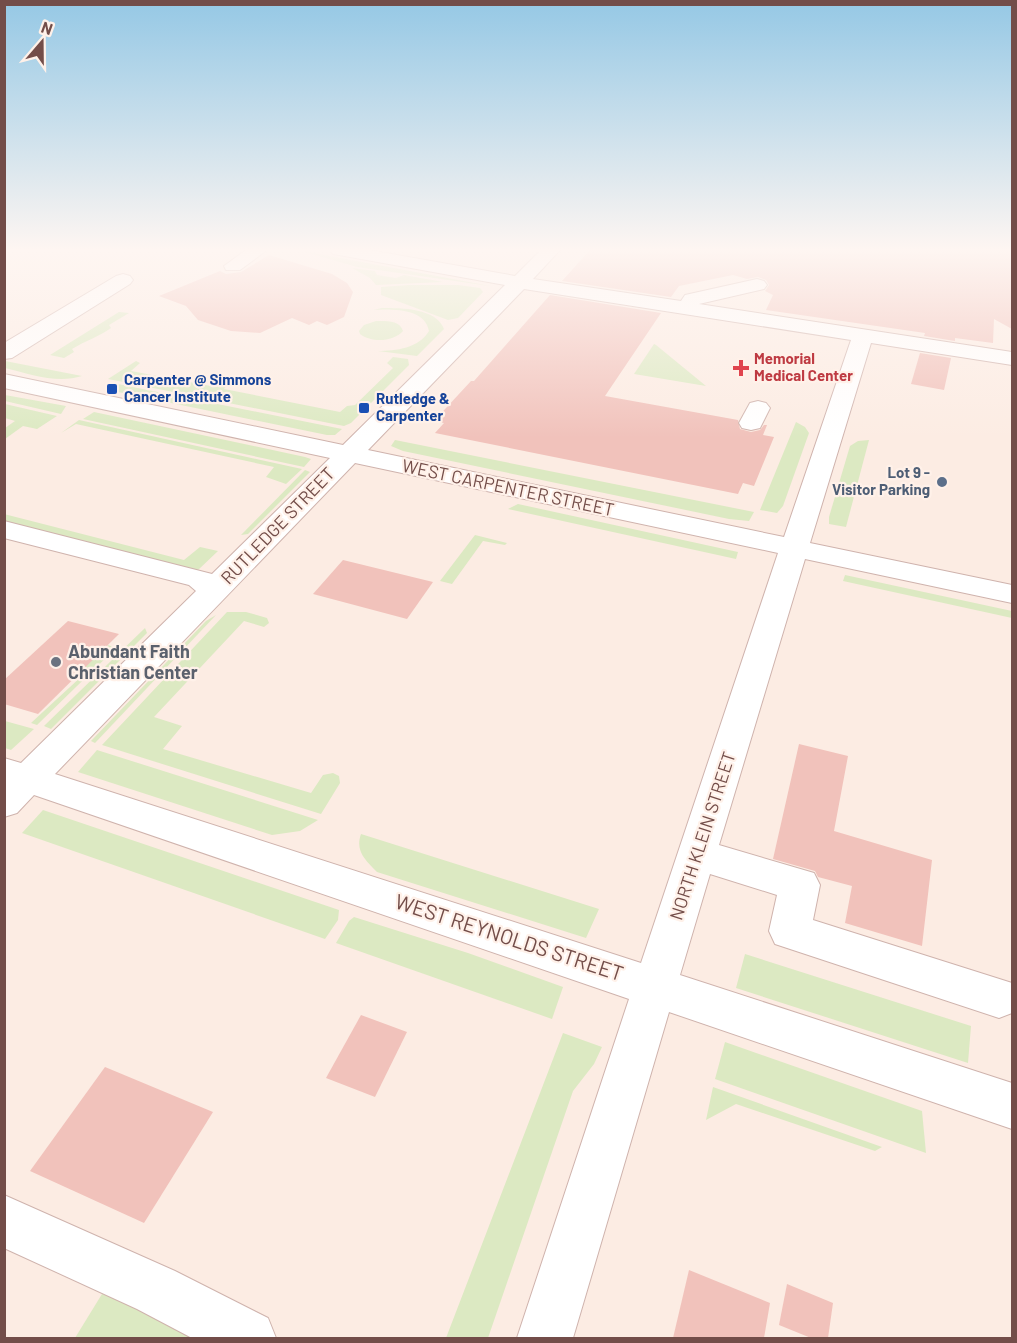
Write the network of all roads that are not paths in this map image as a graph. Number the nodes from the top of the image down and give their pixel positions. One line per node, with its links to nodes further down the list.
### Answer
1 (70, 313): 5 (street)
2 (489, 313): 8 (street, RUTLEDGE STREET)
3 (717, 313): 4 (street)
4 (863, 335): 6 (street); 10 (street, NORTH KLEIN STREET)
5 (4, 353)
6 (1012, 358)
7 (4, 381): 8 (street, WEST CARPENTER STREET)
8 (350, 453): 10 (street, WEST CARPENTER STREET); 11 (street, RUTLEDGE STREET)
9 (4, 529): 11 (street)
10 (795, 549): 12 (street, WEST CARPENTER STREET); 14 (street, NORTH KLEIN STREET)
11 (214, 591): 13 (street, RUTLEDGE STREET)
12 (1012, 594)
13 (12, 784): 15 (street, WEST REYNOLDS STREET)
14 (696, 854): 15 (street, NORTH KLEIN STREET); 16 (street)
15 (656, 986): 17 (street, WEST REYNOLDS STREET); 20 (street, NORTH KLEIN STREET)
16 (999, 998)
17 (1012, 1106)
18 (4, 1221): 19 (street)
19 (249, 1338)
20 (545, 1338)

